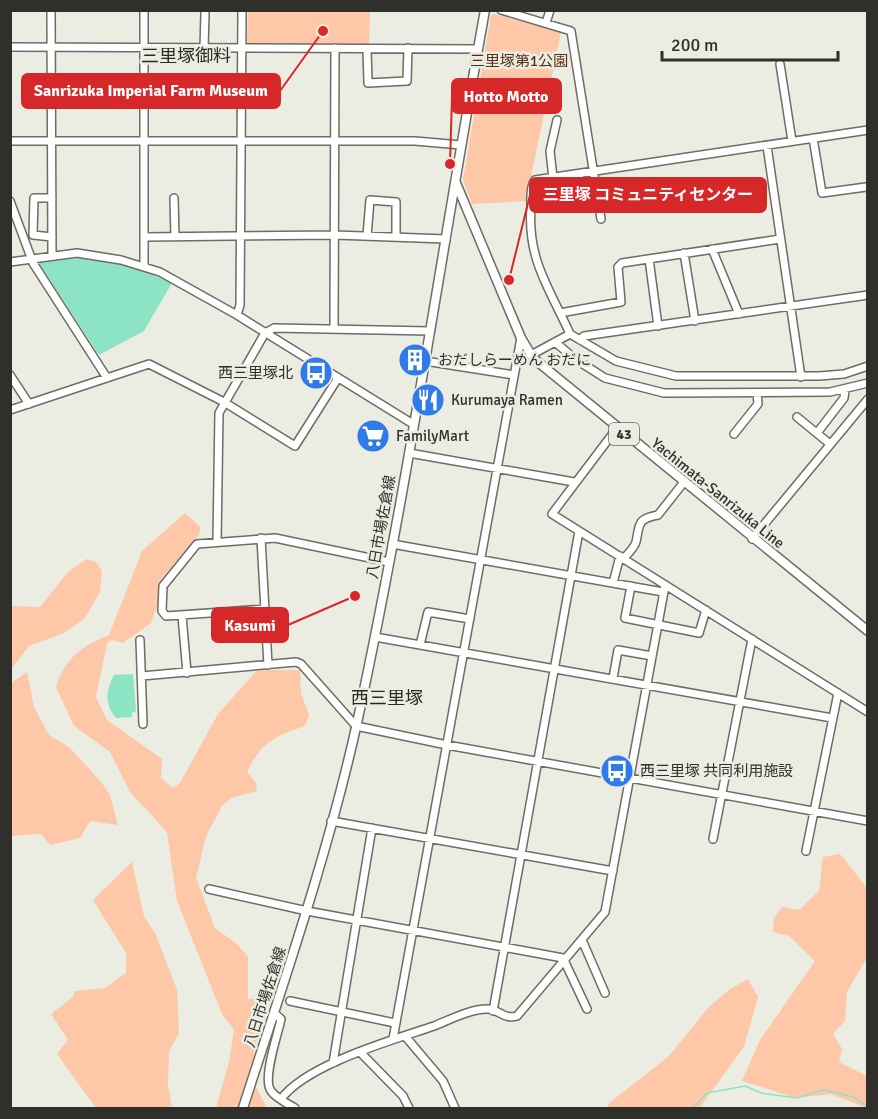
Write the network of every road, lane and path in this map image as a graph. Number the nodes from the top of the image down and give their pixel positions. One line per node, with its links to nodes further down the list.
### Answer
1 (51, 10): 10 (street)
2 (144, 10): 11 (street)
3 (242, 10): 13 (street)
4 (485, 10): 17 (main road, 八日市場佐倉線)
5 (501, 10): 8 (street)
6 (550, 10): 8 (street)
7 (205, 13): 12 (street)
8 (546, 23): 30 (street)
9 (10, 47): 10 (street)
10 (51, 48): 11 (street); 23 (street)
11 (144, 48): 12 (street); 27 (street)
12 (204, 48): 13 (street)
13 (242, 48): 14 (street); 24 (street)
14 (335, 48): 16 (street); 25 (street)
15 (408, 48): 16 (street); 16 (street); 17 (street)
16 (367, 49)
17 (478, 49): 28 (main road, 八日市場佐倉線)
18 (780, 64): 26 (street)
19 (557, 120): 32 (street)
20 (867, 130): 21 (street)
21 (813, 138): 26 (street); 34 (street)
22 (10, 141): 23 (street)
23 (53, 141): 27 (street); 35 (street)
24 (241, 141): 25 (street); 27 (street); 46 (street)
25 (335, 141): 28 (street); 40 (street)
26 (792, 141): 29 (street)
27 (145, 142): 44 (street)
28 (461, 144): 33 (main road, 八日市場佐倉線)
29 (767, 146): 30 (street); 48 (street)
30 (594, 172): 31 (street); 39 (street)
31 (579, 174): 32 (street); 38 (street)
32 (553, 178): 58 (street)
33 (456, 183): 47 (main road, 八日市場佐倉線); 67 (main road, Yachimata-Sanrizuka Line / 43)
34 (866, 187)
35 (52, 198): 43 (street); 43 (street)
36 (174, 198): 45 (street)
37 (10, 201): 52 (street)
38 (584, 207)
39 (601, 219)
40 (335, 235): 41 (street); 46 (street); 63 (street)
41 (367, 236): 42 (street); 42 (street)
42 (396, 236): 47 (street)
43 (52, 237): 51 (street)
44 (145, 237): 45 (street); 55 (street)
45 (175, 237): 46 (street)
46 (239, 237): 60 (street)
47 (446, 239): 64 (main road, 八日市場佐倉線)
48 (780, 239): 49 (street); 57 (street)
49 (712, 249): 50 (street); 59 (street)
50 (684, 253): 53 (street); 61 (street)
51 (52, 255): 52 (street); 55 (street)
52 (30, 258): 54 (street); 76 (street)
53 (649, 259): 58 (street); 62 (street)
54 (10, 262)
55 (144, 266): 60 (street)
56 (867, 296): 57 (street)
57 (792, 307): 59 (street); 75 (street)
58 (560, 313): 66 (street)
59 (739, 314): 61 (street)
60 (237, 315): 65 (street)
61 (695, 321): 62 (street)
62 (658, 326): 68 (street)
63 (334, 329): 64 (street); 65 (street)
64 (430, 331): 71 (main road, 八日市場佐倉線)
65 (265, 333): 77 (street); 82 (street)
66 (570, 334): 68 (street); 69 (street)
67 (521, 338): 70 (main road, Yachimata-Sanrizuka Line / 43); 74 (street)
68 (580, 340): 75 (street)
69 (555, 342): 70 (street); 80 (street)
70 (531, 355): 87 (main road, Yachimata-Sanrizuka Line / 43)
71 (425, 362): 74 (street); 86 (main road, 八日市場佐倉線)
72 (867, 366): 75 (street)
73 (10, 375): 83 (street)
74 (514, 375): 92 (street)
75 (801, 377)
76 (107, 378): 82 (street); 83 (street)
77 (338, 378): 82 (street); 86 (street)
78 (867, 383): 79 (street)
79 (845, 390): 80 (street); 88 (street)
80 (758, 393): 89 (street)
81 (867, 399): 90 (street)
82 (224, 402): 98 (street)
83 (29, 404): 84 (street)
84 (10, 410)
85 (797, 417): 88 (street)
86 (413, 424): 91 (main road, 八日市場佐倉線)
87 (617, 428): 93 (street); 94 (main road, Yachimata-Sanrizuka Line / 43)
88 (817, 433): 90 (street)
89 (734, 434)
90 (830, 444): 97 (street)
91 (409, 453): 92 (street); 99 (main road, 八日市場佐倉線)
92 (497, 468): 93 (street); 101 (street)
93 (574, 482): 95 (street)
94 (684, 482): 97 (main road, Yachimata-Sanrizuka Line / 43); 100 (street)
95 (579, 531): 100 (street); 103 (street)
96 (261, 538): 98 (street); 102 (street); 107 (street)
97 (752, 539): 112 (main road, Yachimata-Sanrizuka Line / 43)
98 (217, 542): 109 (street)
99 (392, 544): 101 (street); 102 (main road, 八日市場佐倉線)
100 (622, 557): 104 (street); 106 (street)
101 (481, 560): 103 (street); 110 (street)
102 (389, 562): 113 (main road, 八日市場佐倉線)
103 (570, 575): 104 (street); 120 (street)
104 (613, 583): 105 (street)
105 (630, 586): 106 (street); 111 (street)
106 (664, 589): 108 (street); 111 (street)
107 (265, 609): 109 (street); 119 (street)
108 (706, 610): 111 (street); 114 (street)
109 (182, 616): 121 (street)
110 (470, 619): 116 (street); 117 (street)
111 (657, 626): 118 (street)
112 (866, 629)
113 (375, 637): 116 (street); 130 (main road, 八日市場佐倉線)
114 (752, 639): 125 (street); 126 (street)
115 (140, 640): 122 (street)
116 (420, 645): 117 (street)
117 (464, 652): 120 (street); 131 (street)
118 (652, 656): 123 (street); 124 (street)
119 (268, 665): 121 (street); 130 (street)
120 (554, 668): 123 (street); 132 (street)
121 (187, 673): 122 (street)
122 (142, 676): 129 (street)
123 (613, 678): 124 (street)
124 (647, 684): 126 (street); 133 (street)
125 (838, 693): 127 (street); 128 (street)
126 (740, 702): 128 (street); 134 (street)
127 (867, 712)
128 (832, 718): 135 (street)
129 (143, 724)
130 (356, 726): 131 (street); 136 (main road, 八日市場佐倉線)
131 (447, 745): 132 (street); 139 (street)
132 (537, 762): 133 (street); 142 (street)
133 (630, 778): 134 (street); 143 (street)
134 (722, 795): 135 (street); 140 (street)
135 (814, 812): 137 (street); 141 (street)
136 (331, 821): 138 (street); 145 (main road, 八日市場佐倉線)
137 (867, 821)
138 (372, 828): 139 (street); 146 (street)
139 (429, 838): 142 (street); 147 (street)
140 (713, 839)
141 (806, 851)
142 (521, 855): 143 (street); 149 (street)
143 (613, 871): 148 (street)
144 (209, 889): 145 (street)
145 (306, 911): 146 (street); 156 (main road, 八日市場佐倉線)
146 (357, 919): 147 (street); 155 (street)
147 (413, 929): 149 (street); 157 (street)
148 (582, 940): 150 (street); 151 (street)
149 (504, 947): 150 (street); 154 (street)
150 (566, 961): 153 (street); 154 (street)
151 (605, 993)
152 (290, 1001): 155 (street)
153 (586, 1009)
154 (493, 1011): 158 (street)
155 (342, 1012): 157 (street); 161 (street)
156 (274, 1013): 162 (street); 163 (main road, 八日市場佐倉線)
157 (396, 1023): 159 (street)
158 (405, 1036): 159 (street); 166 (street)
159 (393, 1039): 160 (street)
160 (360, 1052): 161 (street); 165 (street)
161 (333, 1064): 162 (street)
162 (281, 1099): 164 (street)
163 (243, 1108)
164 (295, 1108)
165 (409, 1108)
166 (455, 1108)

